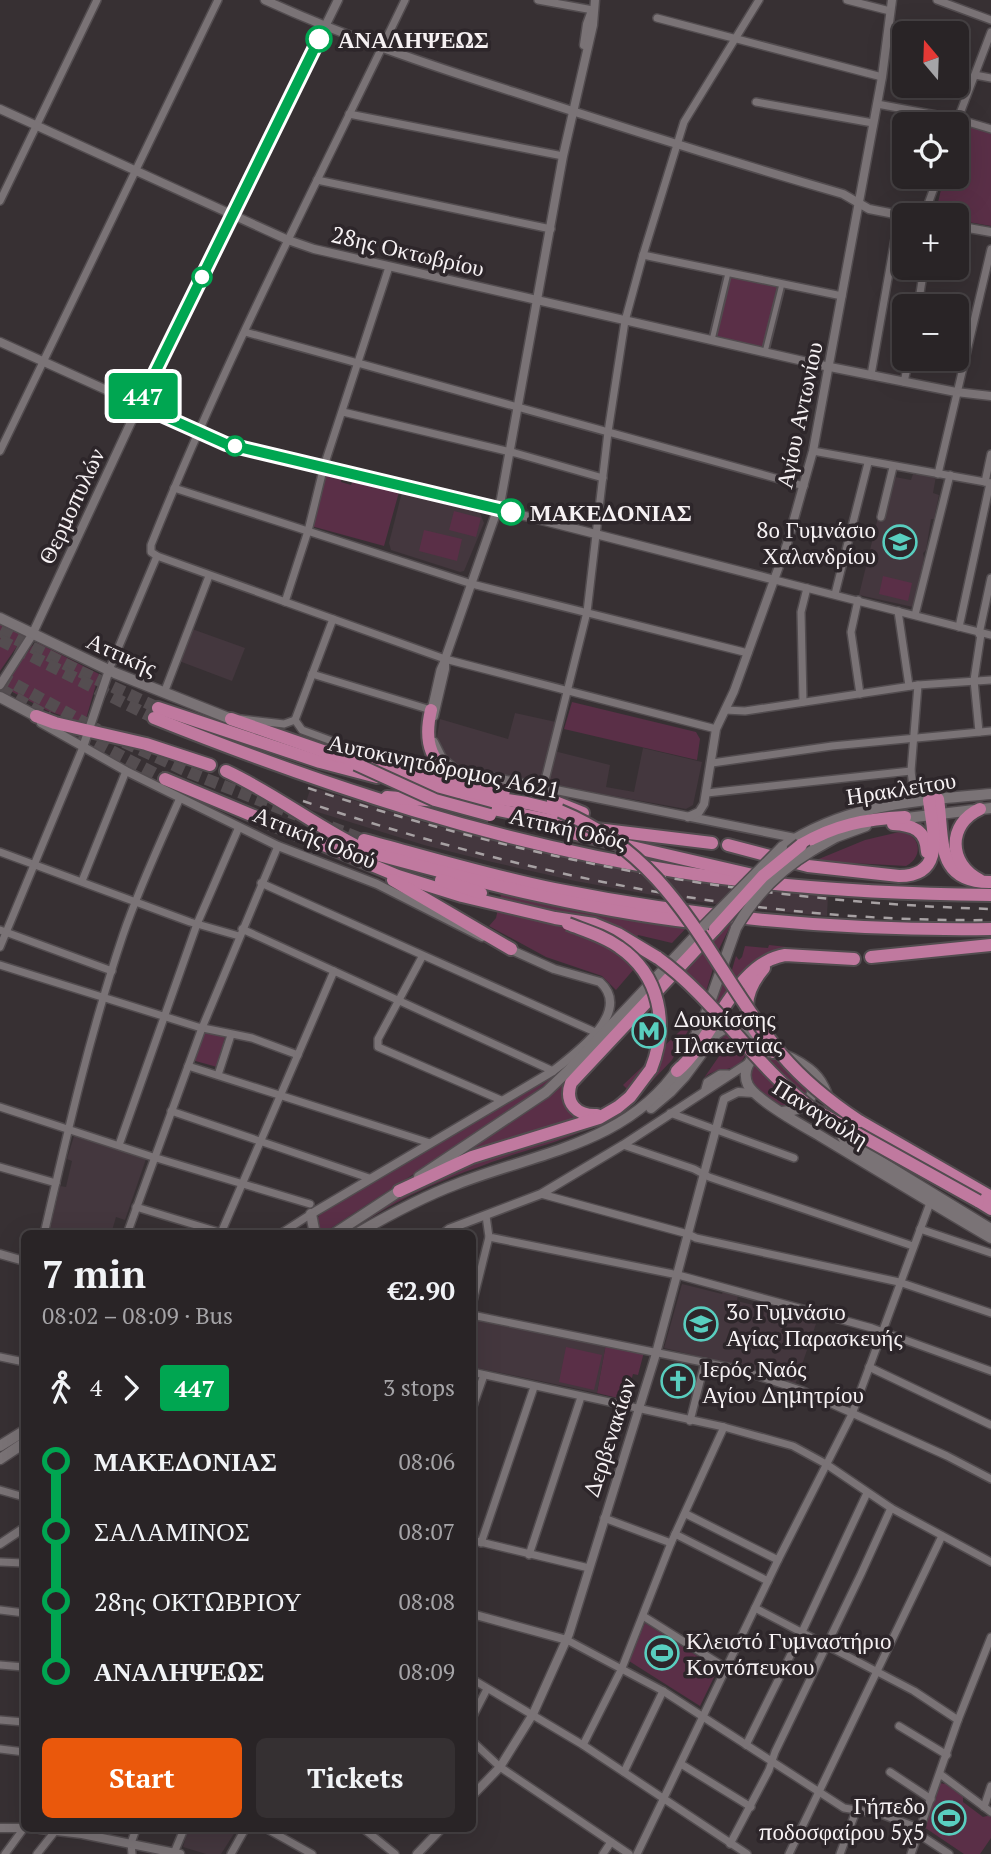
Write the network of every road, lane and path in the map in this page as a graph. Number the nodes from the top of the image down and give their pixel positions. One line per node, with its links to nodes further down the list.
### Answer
1 (97, 0): 31 (street)
2 (218, 0): 35 (street)
3 (265, 0): 15 (street)
4 (338, 0): 15 (street, Θερμοπυλών)
5 (405, 0): 18 (street)
6 (538, 0): 11 (street)
7 (759, 0): 17 (street)
8 (847, 0): 12 (street)
9 (892, 0): 12 (street, Αγίου Αντωνίου)
10 (937, 0): 14 (street)
11 (594, 5): 25 (street)
12 (890, 11): 20 (street, Αγίου Αντωνίου)
13 (657, 18): 17 (street)
14 (991, 20)
15 (325, 27): 18 (street); 39 (street, Θερμοπυλών)
16 (991, 32): 19 (street)
17 (734, 38): 20 (street); 33 (street)
18 (382, 49): 25 (street); 28 (street)
19 (975, 75): 21 (street); 27 (street)
20 (882, 77): 23 (street, Αγίου Αντωνίου)
21 (991, 78)
22 (756, 102): 29 (street)
23 (877, 104): 26 (street); 29 (street, Αγίου Αντωνίου)
24 (0, 109): 31 (street, 28ης Οκτωβρίου)
25 (573, 112): 33 (street); 34 (street)
26 (913, 112)
27 (961, 112)
28 (349, 114): 34 (street); 36 (street)
29 (873, 123): 38 (street, Αγίου Αντωνίου)
30 (969, 124): 32 (street)
31 (37, 125): 35 (street, 28ης Οκτωβρίου); 37 (street)
32 (991, 129)
33 (675, 144): 38 (street); 46 (street)
34 (563, 156): 42 (street)
35 (136, 170): 39 (street, 28ης Οκτωβρίου); 60 (street)
36 (317, 180): 42 (street); 44 (street)
37 (0, 201)
38 (859, 203): 40 (street); 53 (street, Αγίου Αντωνίου)
39 (233, 214): 44 (street, 28ης Οκτωβρίου); 68 (street, Θερμοπυλών)
40 (892, 214)
41 (969, 228): 43 (street)
42 (551, 229): 54 (street)
43 (991, 232)
44 (288, 240): 47 (street, 28ης Οκτωβρίου); 56 (street)
45 (991, 249): 51 (street)
46 (643, 256): 49 (street); 55 (street)
47 (389, 267): 54 (street, 28ης Οκτωβρίου); 61 (street)
48 (892, 267): 64 (street)
49 (728, 273): 50 (street); 57 (street)
50 (782, 284): 53 (street); 59 (street)
51 (982, 288): 52 (street); 66 (street)
52 (991, 290)
53 (842, 296): 62 (street, Αγίου Αντωνίου)
54 (539, 300): 55 (street, 28ης Οκτωβρίου); 69 (street)
55 (625, 321): 57 (street, 28ης Οκτωβρίου); 72 (street)
56 (245, 331): 61 (street); 71 (street)
57 (712, 340): 59 (street, 28ης Οκτωβρίου)
58 (0, 342): 60 (street)
59 (765, 352): 62 (street, 28ης Οκτωβρίου)
60 (43, 362): 68 (street); 73 (street)
61 (359, 363): 69 (street); 70 (street)
62 (829, 367): 64 (street, 28ης Οκτωβρίου); 74 (street, Αγίου Αντωνίου)
63 (906, 371): 65 (street)
64 (871, 375): 65 (street, 28ης Οκτωβρίου)
65 (904, 382): 66 (street, 28ης Οκτωβρίου)
66 (956, 392): 67 (street, 28ης Οκτωβρίου); 80 (street)
67 (991, 396)
68 (139, 405): 71 (street); 106 (street, Θερμοπυλών)
69 (518, 407): 72 (street); 75 (street)
70 (343, 412): 75 (street); 78 (street)
71 (197, 432): 78 (street); 85 (street)
72 (608, 432): 82 (street); 84 (street)
73 (0, 451)
74 (813, 451): 77 (street); 84 (street, Αγίου Αντωνίου)
75 (510, 454): 82 (street); 86 (street)
76 (991, 454): 83 (street)
77 (868, 463): 79 (street); 96 (street)
78 (324, 466): 86 (street); 88 (street)
79 (893, 467): 80 (street); 87 (street)
80 (938, 474): 81 (street)
81 (950, 475): 83 (street); 101 (street)
82 (603, 478): 89 (street)
83 (989, 483): 104 (street)
84 (804, 486): 93 (street, Αγίου Αντωνίου)
85 (174, 488): 88 (street); 90 (street)
86 (498, 510): 89 (street); 94 (street)
87 (881, 517)
88 (308, 531): 94 (street); 98 (street)
89 (595, 534): 93 (street); 100 (street)
90 (157, 556): 91 (street); 110 (street)
91 (209, 576): 98 (street); 117 (street)
92 (991, 578): 105 (street)
93 (775, 580): 95 (street); 108 (street, Αγίου Αντωνίου)
94 (472, 584): 100 (street); 109 (street)
95 (807, 588): 96 (street); 120 (street)
96 (835, 594): 97 (street)
97 (858, 600): 99 (street); 118 (street)
98 (285, 602): 103 (street)
99 (898, 611): 101 (street); 115 (street)
100 (587, 612): 108 (street); 116 (street)
101 (915, 615): 104 (street)
102 (0, 618): 106 (main road, Αττικής)
103 (333, 619): 109 (street); 111 (street)
104 (959, 627): 105 (street)
105 (980, 634): 107 (street); 112 (street)
106 (32, 635): 110 (main road, Αττικής); 114 (street, Θερμοπυλών)
107 (991, 635)
108 (748, 653): 122 (street, Αγίου Αντωνίου)
109 (445, 659): 116 (street); 121 (street); 142 (street)
110 (109, 670): 117 (main road, Αττικής); 128 (street)
111 (312, 674): 121 (street); 126 (street)
112 (974, 680): 113 (street); 115 (street); 130 (street)
113 (991, 680)
114 (0, 685)
115 (913, 685): 118 (street); 131 (street)
116 (568, 690): 127 (street); 142 (street)
117 (164, 693): 125 (main road, Αττικής)
118 (860, 694): 120 (street)
119 (0, 697): 124 (main road, Αττικής Οδού)
120 (803, 702): 122 (street)
121 (431, 710): 141 (highway)
122 (725, 710): 127 (street, Αγίου Αντωνίου)
123 (156, 713): 143 (highway, Αττική Οδός); 149 (highway, Αυτοκινητόδρομος Α621)
124 (36, 716): 128 (highway); 132 (street, Αττικής Οδού)
125 (231, 719): 126 (street); 134 (highway)
126 (295, 720): 133 (street)
127 (716, 729): 135 (street, Αγίου Αντωνίου)
128 (89, 731): 132 (street); 136 (highway)
129 (991, 731): 130 (street)
130 (979, 732): 131 (street)
131 (914, 738): 135 (street); 139 (street)
132 (83, 747): 137 (street, Αττικής Οδού); 162 (street)
133 (355, 750)
134 (334, 754): 141 (highway); 166 (highway, bridge)
135 (712, 763): 144 (street, Αγίου Αντωνίου)
136 (210, 765)
137 (126, 771): 147 (street, Αττικής Οδού); 164 (street)
138 (226, 771): 161 (highway)
139 (911, 771): 144 (street); 145 (street)
140 (165, 779): 161 (highway)
141 (463, 784): 149 (highway)
142 (543, 788): 152 (street)
143 (352, 792): 156 (highway); 166 (highway, Αττική Οδός)
144 (706, 793): 152 (street, Αγίου Αντωνίου)
145 (914, 794)
146 (991, 794): 148 (main road, Ηρακλείτου)
147 (180, 798): 155 (street, Αττικής Οδού); 168 (street)
148 (933, 799): 151 (highway); 157 (main road, Ηρακλείτου)
149 (561, 808): 225 (highway, Αυτοκινητόδρομος Α621, bridge)
150 (985, 808): 151 (main road, Ηρακλείτου); 167 (highway)
151 (935, 814): 153 (main road, Ηρακλείτου); 163 (highway); 167 (highway)
152 (688, 817): 157 (street)
153 (905, 817): 154 (main road, Ηρακλείτου); 157 (highway)
154 (873, 824): 157 (main road, Ηρακλείτου); 163 (highway)
155 (239, 827): 159 (street, Αττικής Οδού); 170 (street)
156 (712, 842)
157 (803, 844): 171 (highway, bridge); 171 (main road, Ηρακλείτου, bridge); 197 (main road, bridge)
158 (728, 845): 163 (highway)
159 (278, 846): 165 (street); 177 (street, Αττικής Οδού)
160 (0, 852): 162 (street)
161 (366, 852): 169 (highway); 169 (highway); 172 (highway); 177 (highway)
162 (34, 864): 164 (street); 173 (street)
163 (908, 876)
164 (82, 881): 168 (street)
165 (261, 883): 174 (street); 178 (street)
166 (794, 886): 167 (highway, Αττική Οδός)
167 (990, 886)
168 (135, 901): 170 (street); 183 (street)
169 (569, 920): 206 (highway, bridge); 225 (highway, Αυτοκινητόδρομος Α621, bridge)
170 (197, 924): 174 (street); 187 (street)
171 (710, 927): 206 (highway); 223 (main road)
172 (991, 929)
173 (3, 931): 176 (street); 183 (street)
174 (241, 932): 184 (street); 188 (street)
175 (991, 945): 179 (highway)
176 (0, 947)
177 (511, 949): 189 (street, Αττικής Οδού)
178 (422, 957): 186 (street); 189 (street)
179 (871, 957)
180 (772, 959): 181 (highway); 191 (highway); 197 (highway)
181 (854, 959)
182 (0, 965): 185 (street)
183 (112, 971): 185 (street)
184 (334, 971): 186 (street); 192 (street)
185 (104, 999): 187 (street); 211 (street)
186 (400, 999): 196 (street); 203 (street)
187 (163, 1016): 188 (street); 214 (street)
188 (202, 1028): 190 (street); 194 (street)
189 (595, 1032): 196 (street)
190 (231, 1035): 192 (street); 198 (street)
191 (774, 1052): 193 (main road, Παναγούλη); 195 (main road, Παναγούλη)
192 (298, 1055): 201 (street)
193 (751, 1060): 199 (street); 200 (main road, Παναγούλη); 209 (main road)
194 (188, 1066): 198 (street); 205 (street)
195 (809, 1069): 207 (main road); 232 (main road, Παναγούλη)
196 (553, 1071): 203 (street)
197 (677, 1071): 209 (main road)
198 (218, 1075): 201 (street)
199 (708, 1088): 202 (street); 208 (street)
200 (754, 1093): 202 (street); 207 (main road, Παναγούλη)
201 (280, 1096): 212 (street); 213 (street)
202 (724, 1098): 210 (street, Δερβενακίων)
203 (501, 1100): 213 (street)
204 (0, 1107): 211 (street)
205 (171, 1111): 212 (street); 216 (street)
206 (611, 1112): 223 (highway)
207 (781, 1112): 226 (main road, Παναγούλη)
208 (670, 1113): 210 (street); 215 (street)
209 (629, 1118): 240 (main road)
210 (716, 1128): 217 (street); 219 (street, Δερβενακίων)
211 (67, 1129): 214 (street); 221 (street)
212 (260, 1142): 220 (street); 222 (street)
213 (430, 1143): 220 (street)
214 (119, 1145): 216 (street)
215 (623, 1145): 219 (street); 224 (street)
216 (153, 1157): 222 (street); 227 (street)
217 (794, 1158)
218 (0, 1167): 221 (street)
219 (704, 1175): 242 (street, Δερβενακίων); 245 (street)
220 (369, 1178): 229 (street)
221 (56, 1183): 233 (street)
222 (242, 1185): 229 (street); 236 (street)
223 (399, 1191): 239 (main road)
224 (541, 1194): 230 (street); 242 (street)
225 (984, 1197): 228 (highway, Αυτοκινητόδρομος Α621)
226 (930, 1203): 231 (street); 244 (main road, Παναγούλη)
227 (136, 1207): 234 (street); 235 (street)
228 (991, 1209)
229 (312, 1210): 237 (street); 238 (main road)
230 (486, 1216): 241 (street); 243 (street)
231 (920, 1229): 245 (street); 246 (street)
232 (991, 1229)
233 (45, 1230)
234 (128, 1230)
235 (212, 1230)
236 (223, 1230)
237 (285, 1230)
238 (314, 1230)
239 (340, 1230)
240 (364, 1230)
241 (448, 1230)
242 (688, 1234): 249 (street, Δερβενακίων); 250 (street)
243 (489, 1237): 249 (street); 251 (street)
244 (991, 1238)
245 (913, 1246): 250 (street)
246 (991, 1253)
247 (0, 1254): 248 (street)
248 (21, 1260)
249 (678, 1275): 254 (street); 255 (street, Δερβενακίων)
250 (899, 1282): 252 (street); 254 (street)
251 (476, 1289)
252 (991, 1313)
253 (476, 1316): 255 (street)
254 (882, 1331): 259 (street); 260 (street)
255 (656, 1353): 258 (street); 266 (street, Δερβενακίων)
256 (0, 1357): 257 (street)
257 (21, 1360)
258 (705, 1362): 267 (street); 268 (street)
259 (869, 1367): 267 (street); 269 (street)
260 (991, 1371)
261 (476, 1373): 262 (street)
262 (484, 1375): 263 (street); 265 (street)
263 (534, 1387): 264 (street); 287 (street)
264 (582, 1397): 266 (street); 290 (street)
265 (476, 1398)
266 (638, 1410): 268 (street); 282 (street, Δερβενακίων)
267 (852, 1414): 275 (street); 276 (street)
268 (690, 1420): 270 (street)
269 (991, 1425)
270 (724, 1427): 275 (street); 281 (street)
271 (21, 1433): 273 (main road)
272 (21, 1445): 274 (main road)
273 (0, 1446)
274 (0, 1459)
275 (826, 1464): 278 (street); 291 (street)
276 (991, 1479)
277 (0, 1490): 279 (street)
278 (867, 1493): 280 (street); 302 (street)
279 (21, 1496)
280 (891, 1508): 285 (street); 305 (street)
281 (686, 1514): 284 (street); 291 (street)
282 (604, 1518): 288 (street); 295 (street, Δερβενακίων)
283 (21, 1530): 289 (street)
284 (675, 1534): 288 (street); 296 (street)
285 (942, 1536): 293 (street); 310 (street)
286 (476, 1541): 287 (street)
287 (481, 1543): 290 (street)
288 (671, 1543): 301 (street)
289 (0, 1544)
290 (529, 1555): 295 (street)
291 (778, 1560): 296 (street)
292 (0, 1562): 294 (street)
293 (991, 1562)
294 (21, 1563)
295 (589, 1568): 304 (street, Δερβενακίων)
296 (768, 1581): 297 (street)
297 (755, 1608): 302 (street); 309 (street)
298 (0, 1610): 299 (street)
299 (21, 1613)
300 (476, 1615): 304 (street)
301 (643, 1616): 308 (street); 309 (street)
302 (802, 1632): 305 (street); 323 (street)
303 (991, 1637): 318 (street)
304 (567, 1640): 308 (street); 315 (street, Δερβενακίων)
305 (826, 1646): 310 (street); 327 (street)
306 (0, 1665): 307 (street)
307 (21, 1667)
308 (622, 1668): 313 (street); 322 (street)
309 (726, 1668): 316 (street)
310 (877, 1672): 318 (street); 334 (street)
311 (476, 1682): 312 (street)
312 (487, 1689): 314 (street); 315 (street)
313 (663, 1691): 316 (street); 330 (street)
314 (476, 1710)
315 (533, 1714): 322 (street); 329 (street, Δερβενακίων)
316 (703, 1717): 323 (street); 328 (street)
317 (0, 1720): 319 (street)
318 (958, 1720): 326 (street)
319 (21, 1722)
320 (899, 1726): 326 (street)
321 (476, 1745): 329 (street)
322 (583, 1745): 330 (street)
323 (746, 1745): 327 (street)
324 (0, 1749): 325 (street)
325 (21, 1752)
326 (947, 1755): 332 (street)
327 (773, 1761): 334 (street); 338 (street)
328 (681, 1764): 336 (street); 338 (street)
329 (500, 1767): 335 (street, Δερβενακίων); 353 (street)
330 (624, 1772): 336 (street)
331 (890, 1772): 337 (street)
332 (940, 1774): 337 (street); 339 (street)
333 (991, 1786): 339 (street)
334 (818, 1791): 340 (street); 368 (street)
335 (476, 1792)
336 (664, 1798): 355 (street); 366 (street)
337 (931, 1799): 352 (street)
338 (751, 1807): 355 (street)
339 (988, 1810)
340 (856, 1811): 352 (street); 369 (street)
341 (0, 1828): 342 (street)
342 (21, 1828)
343 (21, 1832): 357 (street)
344 (54, 1832): 358 (street)
345 (87, 1832): 354 (street)
346 (135, 1832): 354 (street)
347 (183, 1832): 356 (street)
348 (243, 1832): 360 (street)
349 (272, 1832): 361 (street)
350 (368, 1832): 362 (street)
351 (438, 1832): 363 (street)
352 (919, 1832): 370 (street); 371 (street)
353 (611, 1842): 364 (street); 365 (street)
354 (131, 1843): 356 (street); 359 (street)
355 (730, 1844): 367 (street)
356 (177, 1853)
357 (5, 1854)
358 (37, 1854)
359 (132, 1854)
360 (231, 1854)
361 (312, 1854)
362 (395, 1854)
363 (417, 1854)
364 (603, 1854)
365 (629, 1854)
366 (637, 1854)
367 (747, 1854)
368 (789, 1854)
369 (840, 1854)
370 (911, 1854)
371 (949, 1854)

